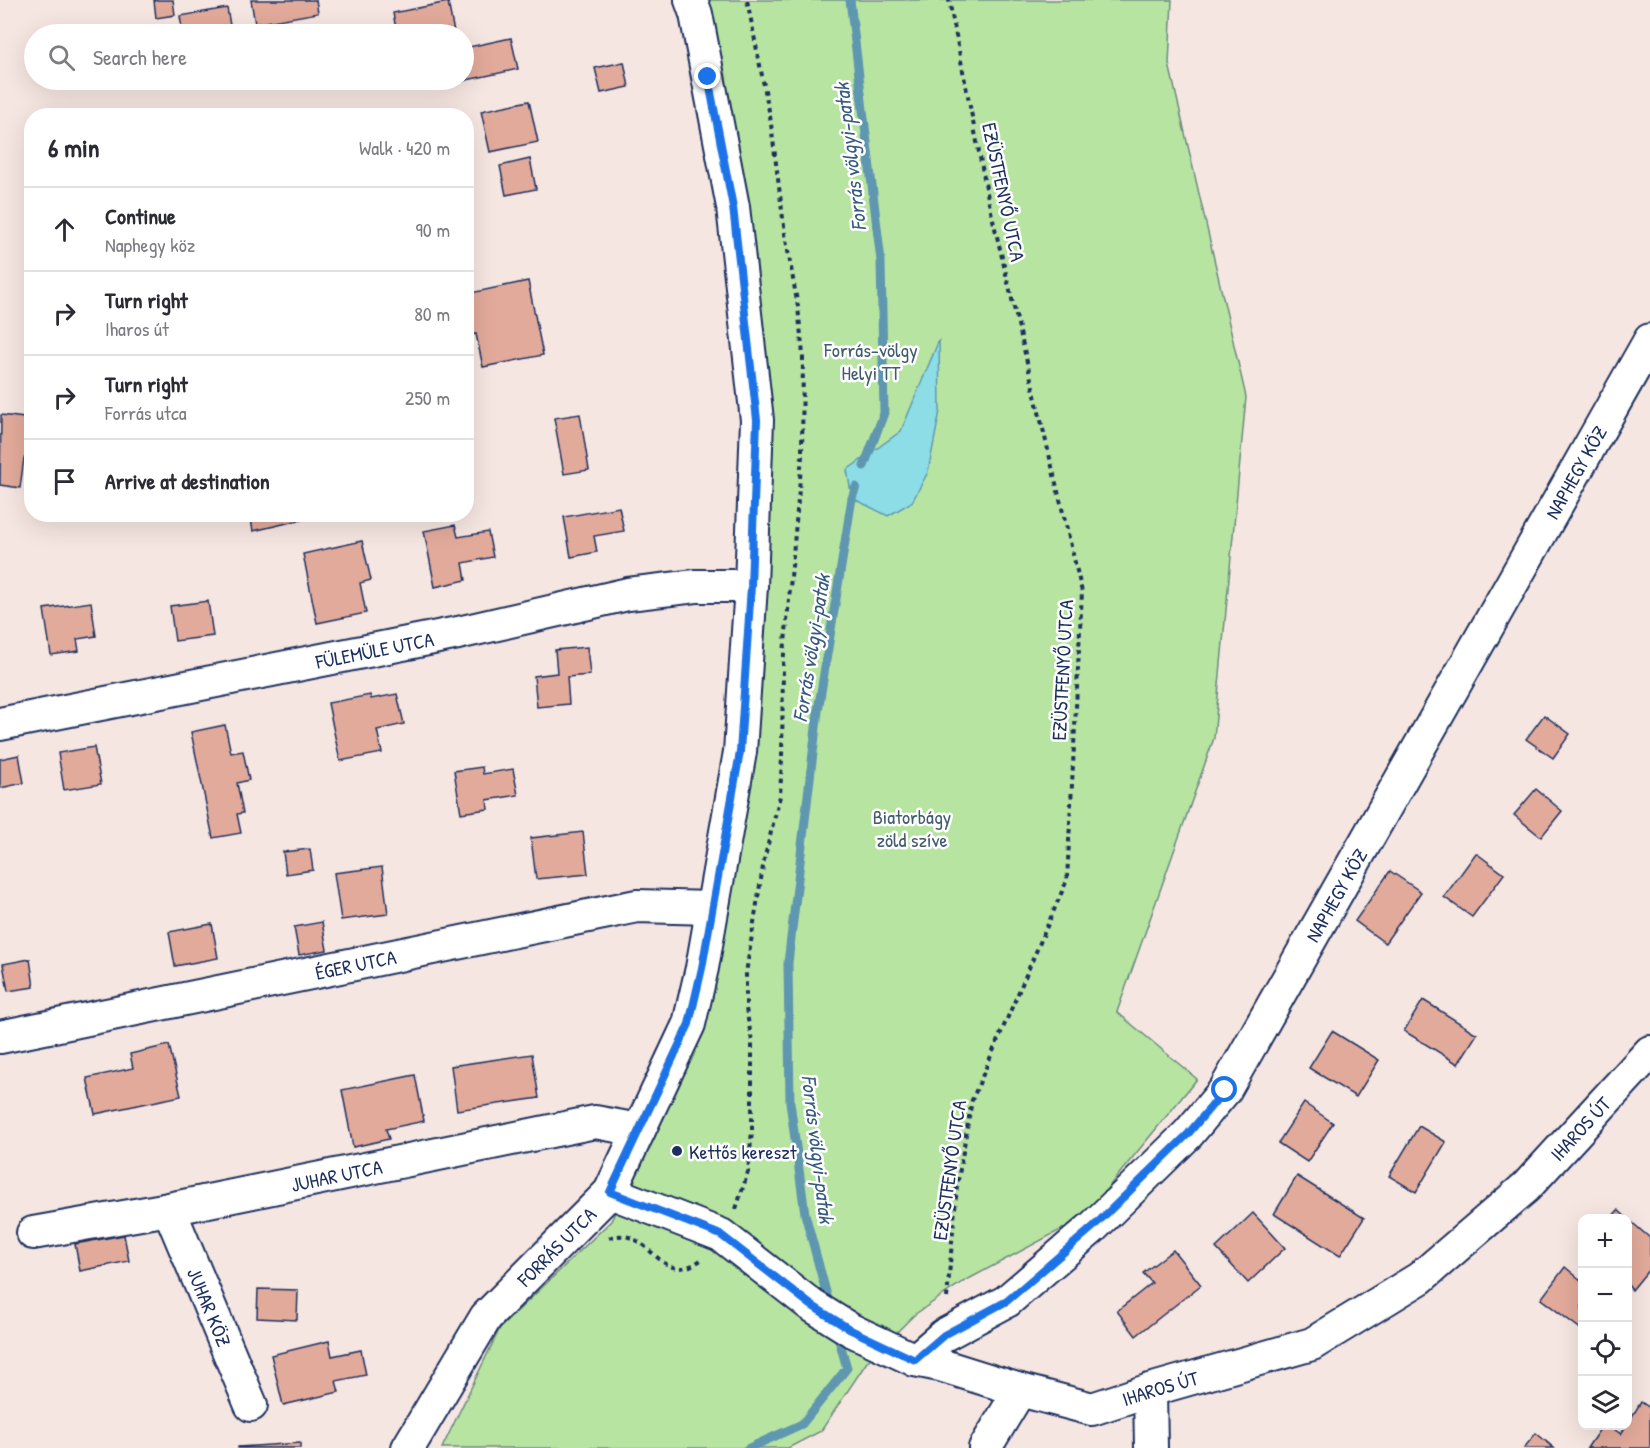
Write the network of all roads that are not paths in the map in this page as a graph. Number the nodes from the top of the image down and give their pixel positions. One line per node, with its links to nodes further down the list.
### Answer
1 (692, 0): 3 (street, FORRÁS UTCA)
2 (1650, 340): 12 (street, NAPHEGY KÖZ)
3 (751, 586): 4 (street, FÜLEMÜLE UTCA); 5 (street, FORRÁS UTCA)
4 (0, 724)
5 (712, 908): 6 (street, ÉGER UTCA); 8 (street, FORRÁS UTCA)
6 (0, 1037)
7 (1650, 1052): 14 (street, IHAROS ÚT)
8 (639, 1130): 9 (street, FORRÁS UTCA); 10 (street, JUHAR UTCA)
9 (610, 1192): 12 (street, IHAROS ÚT); 16 (street, FORRÁS UTCA)
10 (169, 1209): 11 (street, JUHAR UTCA); 15 (street, JUHAR KÖZ)
11 (33, 1233)
12 (915, 1360): 13 (street, IHAROS ÚT)
13 (1020, 1390): 14 (street, IHAROS ÚT); 17 (street)
14 (1150, 1390): 18 (street)
15 (251, 1405)
16 (408, 1448)
17 (985, 1448)
18 (1151, 1448)

